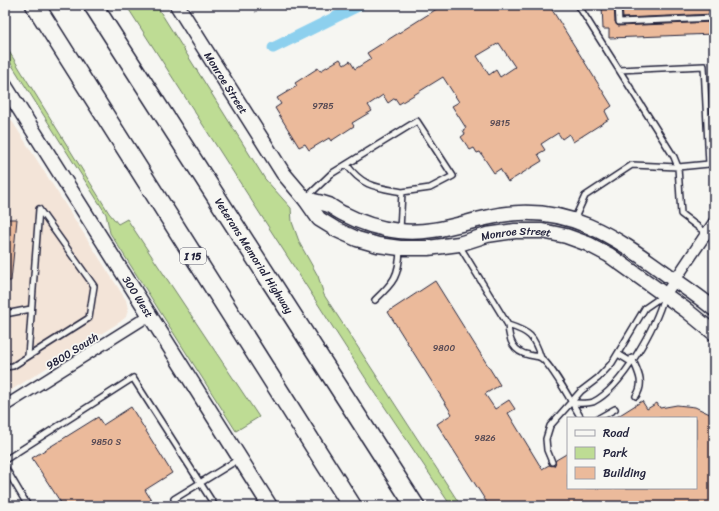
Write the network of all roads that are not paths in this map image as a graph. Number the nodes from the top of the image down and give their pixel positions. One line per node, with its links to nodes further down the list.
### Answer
1 (35, 5): 48 (highway, I 15)
2 (93, 5): 49 (highway, Veterans Memorial Highway)
3 (176, 5): 12 (street, Monroe Street)
4 (578, 5): 7 (lane)
5 (618, 5): 6 (lane)
6 (714, 18)
7 (619, 70): 10 (lane); 10 (lane)
8 (5, 86): 25 (street, 300 West)
9 (347, 164): 11 (lane); 11 (lane); 12 (lane)
10 (678, 167): 13 (lane); 16 (lane)
11 (402, 192): 15 (lane)
12 (306, 198): 15 (street, Monroe Street); 18 (street, Monroe Street)
13 (574, 220): 15 (street, Monroe Street); 19 (street, Monroe Street)
14 (714, 222): 16 (street)
15 (400, 231)
16 (706, 233): 19 (street)
17 (458, 244): 18 (street, Monroe Street); 20 (street, Monroe Street); 26 (lane)
18 (400, 248): 21 (lane)
19 (675, 280): 20 (street); 23 (street, Monroe Street)
20 (665, 295): 27 (street, Monroe Street); 28 (lane); 31 (lane)
21 (375, 300)
22 (31, 309): 24 (lane); 29 (lane); 29 (lane)
23 (714, 309)
24 (5, 314)
25 (150, 315): 35 (street, 9800 South); 39 (street, 300 West)
26 (508, 326): 30 (lane); 30 (lane)
27 (714, 333)
28 (618, 354): 31 (lane); 34 (lane)
29 (28, 356): 32 (lane)
30 (541, 358): 34 (lane)
31 (632, 360): 33 (lane); 34 (lane)
32 (5, 368)
33 (636, 396)
34 (571, 403): 37 (lane); 41 (lane)
35 (5, 406)
36 (616, 409): 38 (lane)
37 (580, 417)
38 (601, 417)
39 (240, 458): 43 (lane); 47 (street, 300 West)
40 (5, 460): 43 (lane)
41 (552, 462)
42 (5, 467): 44 (lane)
43 (199, 483): 45 (lane); 46 (lane)
44 (28, 506)
45 (178, 506)
46 (215, 506)
47 (270, 506)
48 (352, 506)
49 (414, 506)

